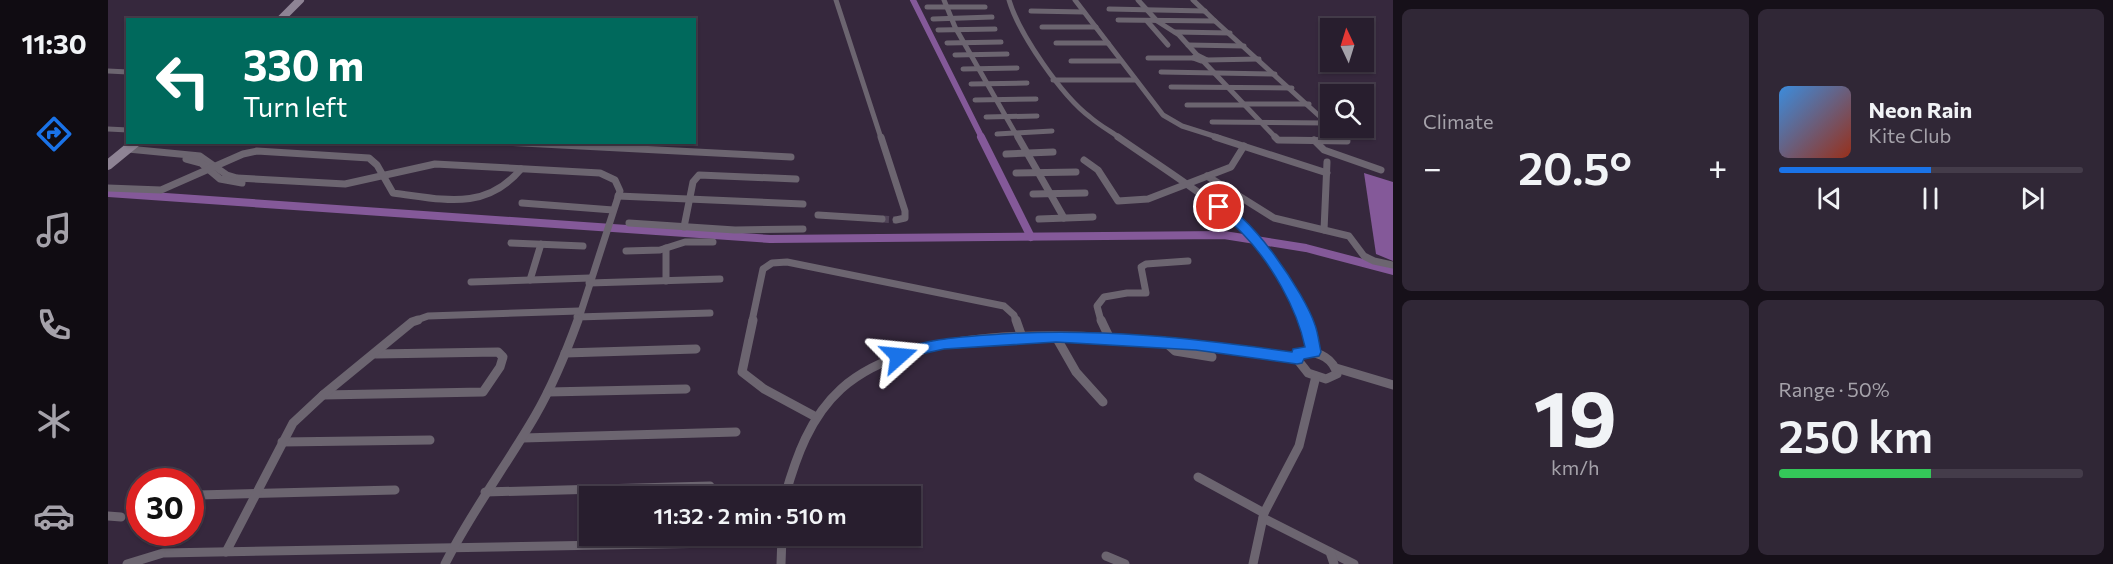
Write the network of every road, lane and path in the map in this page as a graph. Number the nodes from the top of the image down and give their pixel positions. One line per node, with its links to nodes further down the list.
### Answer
1 (300, 0): 17 (street)
2 (836, 0): 119 (street)
3 (944, 0): 9 (street)
4 (1009, 0): 56 (street)
5 (1076, 0): 15 (street)
6 (1138, 0): 12 (street)
7 (1193, 0): 13 (street)
8 (927, 7): 9 (street)
9 (948, 7): 10 (street); 18 (street)
10 (985, 7)
11 (1109, 9): 12 (street)
12 (1146, 9): 13 (street); 22 (street)
13 (1205, 11): 23 (street)
14 (1031, 12): 15 (street)
15 (1084, 12): 25 (street)
16 (992, 17): 18 (street)
17 (282, 18)
18 (950, 18): 19 (street); 28 (street)
19 (933, 19)
20 (1118, 20): 21 (street)
21 (1147, 21): 22 (street); 36 (street)
22 (1157, 21): 23 (street); 29 (street)
23 (1215, 21): 30 (street)
24 (1042, 27): 25 (street)
25 (1096, 27): 35 (street)
26 (995, 29): 28 (street)
27 (938, 30): 28 (street)
28 (956, 30): 31 (street)
29 (1175, 32): 30 (street); 37 (street)
30 (1230, 33): 38 (street)
31 (964, 42): 32 (street); 33 (street); 40 (street)
32 (1000, 42)
33 (947, 43)
34 (1056, 43): 35 (street)
35 (1108, 43): 47 (street)
36 (1168, 45)
37 (1188, 45): 38 (street); 42 (street)
38 (1244, 46): 44 (street)
39 (1007, 54): 40 (street)
40 (971, 55): 41 (street); 50 (street)
41 (955, 56)
42 (1195, 56): 43 (street); 45 (street)
43 (1148, 58)
44 (1259, 59): 45 (street); 55 (street)
45 (1205, 60): 54 (street)
46 (1071, 61): 47 (street)
47 (1121, 61): 57 (street)
48 (1017, 68): 50 (street)
49 (963, 69): 50 (street)
50 (980, 69): 60 (street)
51 (108, 71): 52 (street)
52 (126, 72)
53 (1161, 72): 54 (street)
54 (1216, 73): 55 (street); 62 (street)
55 (1275, 74): 63 (street)
56 (1053, 80): 57 (street); 104 (street)
57 (1135, 80): 83 (street)
58 (1027, 82): 60 (street)
59 (971, 84): 60 (street)
60 (988, 84): 64 (street)
61 (1171, 87): 62 (street)
62 (1230, 88): 63 (street); 69 (street)
63 (1292, 88): 67 (street)
64 (998, 99): 65 (street); 66 (street); 70 (street)
65 (1036, 99)
66 (975, 100)
67 (1309, 104): 69 (street); 74 (street)
68 (1187, 105): 69 (street)
69 (1245, 105): 74 (street)
70 (1007, 116): 71 (street); 72 (street); 79 (street)
71 (1037, 116)
72 (986, 117)
73 (1212, 122): 74 (street)
74 (1262, 123): 80 (street)
75 (108, 129): 76 (street)
76 (126, 130)
77 (1052, 131): 79 (street)
78 (997, 134): 79 (street)
79 (1017, 134): 86 (street)
80 (1314, 140): 81 (street); 95 (street)
81 (1347, 141)
82 (541, 144): 89 (street)
83 (1244, 147): 100 (street); 101 (street)
84 (129, 148): 87 (street); 92 (street)
85 (1053, 152): 86 (street)
86 (1028, 153): 88 (street); 97 (street)
87 (171, 154): 93 (street); 94 (street)
88 (1006, 154)
89 (791, 157)
90 (1084, 160): 104 (street)
91 (1327, 162): 100 (street)
92 (108, 165)
93 (216, 166): 94 (street); 102 (street); 102 (street)
94 (209, 170): 102 (street); 105 (street)
95 (1381, 170)
96 (519, 171): 102 (street); 102 (street); 109 (street)
97 (1039, 172): 98 (street); 99 (street); 108 (street)
98 (1076, 172)
99 (1016, 173)
100 (1327, 173): 123 (street)
101 (1208, 176): 104 (street); 123 (street)
102 (384, 178)
103 (796, 179): 110 (street)
104 (1187, 184): 145 (street)
105 (108, 188)
106 (1085, 193): 108 (street)
107 (1033, 194): 108 (street)
108 (1050, 194): 116 (street)
109 (618, 196): 110 (street); 113 (street)
110 (690, 199): 112 (street); 121 (street)
111 (522, 203): 113 (street)
112 (803, 204)
113 (613, 210): 134 (street)
114 (818, 215): 117 (street)
115 (1093, 217): 116 (street)
116 (1065, 218): 118 (street)
117 (882, 219)
118 (1039, 219)
119 (896, 220)
120 (629, 223): 121 (street)
121 (684, 227): 122 (street)
122 (803, 229)
123 (1324, 230): 131 (street)
124 (713, 242): 128 (street)
125 (511, 243): 126 (street)
126 (541, 244): 127 (street); 133 (street)
127 (583, 246)
128 (666, 248): 129 (street); 135 (street)
129 (626, 251)
130 (1188, 261): 141 (street)
131 (1393, 265)
132 (720, 279): 135 (street)
133 (530, 280): 134 (street); 136 (street)
134 (590, 281): 135 (street); 138 (street)
135 (666, 281)
136 (471, 282)
137 (710, 313): 138 (street)
138 (578, 314): 144 (street); 146 (street)
139 (1056, 337): 140 (street); 141 (street); 155 (street)
140 (1022, 338): 156 (street); 156 (street)
141 (1110, 339): 142 (street)
142 (1164, 341): 147 (street); 148 (street)
143 (696, 349): 144 (street)
144 (565, 352): 153 (street)
145 (1314, 352): 148 (street); 149 (street)
146 (376, 354): 154 (street); 154 (street)
147 (1212, 357)
148 (1297, 358): 150 (street)
149 (1336, 368): 150 (street); 151 (street)
150 (1316, 376): 170 (street)
151 (1393, 384)
152 (686, 389): 153 (street)
153 (548, 392): 158 (street)
154 (323, 395): 160 (street)
155 (1103, 402)
156 (816, 417): 162 (street)
157 (736, 432): 158 (street)
158 (523, 438): 165 (street)
159 (430, 440): 160 (street)
160 (282, 442): 166 (street)
161 (1198, 477): 170 (street)
162 (789, 486)
163 (579, 489): 165 (street)
164 (395, 490): 166 (street)
165 (485, 492): 173 (street)
166 (256, 493): 167 (street); 174 (street)
167 (204, 495)
168 (108, 516): 169 (street)
169 (121, 516)
170 (1263, 516): 175 (street); 181 (street)
171 (585, 546): 173 (street)
172 (782, 546): 179 (street)
173 (452, 549): 174 (street); 178 (street)
174 (226, 552): 177 (street)
175 (1330, 552): 182 (street); 183 (street)
176 (1106, 556): 180 (street)
177 (128, 564)
178 (445, 564)
179 (781, 564)
180 (1125, 564)
181 (1253, 564)
182 (1334, 564)
183 (1354, 564)

